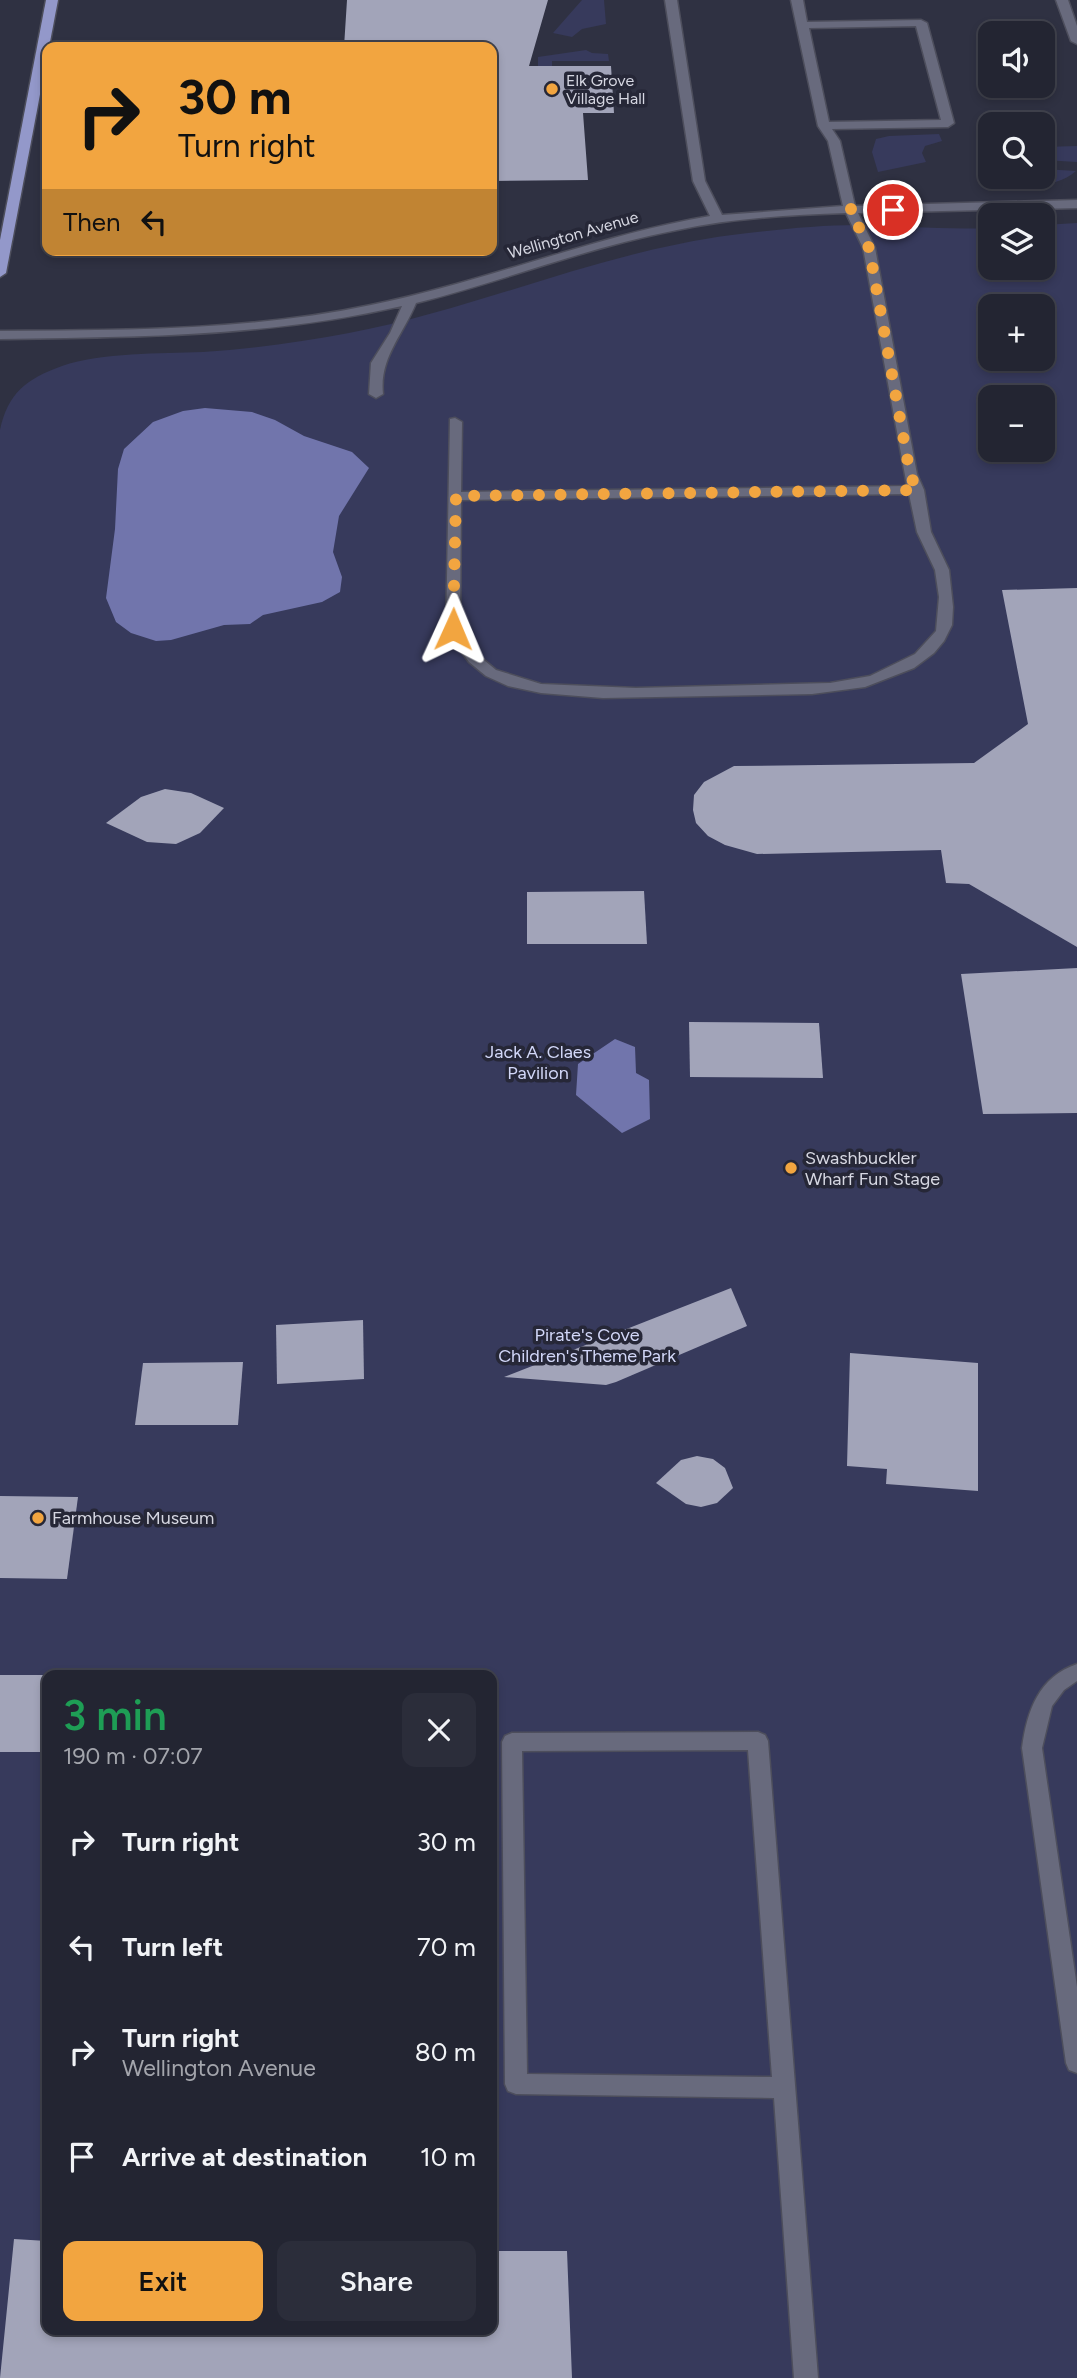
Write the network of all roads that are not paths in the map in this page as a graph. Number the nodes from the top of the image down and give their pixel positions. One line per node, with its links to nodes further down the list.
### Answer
1 (52, 0): 7 (main road)
2 (671, 0): 12 (street)
3 (797, 0): 5 (street)
4 (1062, 0): 6 (street)
5 (802, 25): 9 (street); 9 (street)
6 (1077, 41)
7 (44, 42)
8 (42, 52): 13 (main road)
9 (824, 126): 11 (street)
10 (1077, 204): 11 (street, Wellington Avenue)
11 (850, 209): 12 (street, Wellington Avenue); 18 (street)
12 (717, 218): 14 (street, Wellington Avenue)
13 (0, 273)
14 (411, 300): 15 (street, Wellington Avenue); 16 (street)
15 (0, 335)
16 (376, 394)
17 (455, 422): 19 (street)
18 (917, 490): 19 (street); 19 (street)
19 (456, 496)
20 (1077, 1672): 21 (street)
21 (1077, 2063)
22 (786, 2088): 22 (street); 23 (street)
23 (806, 2378)

